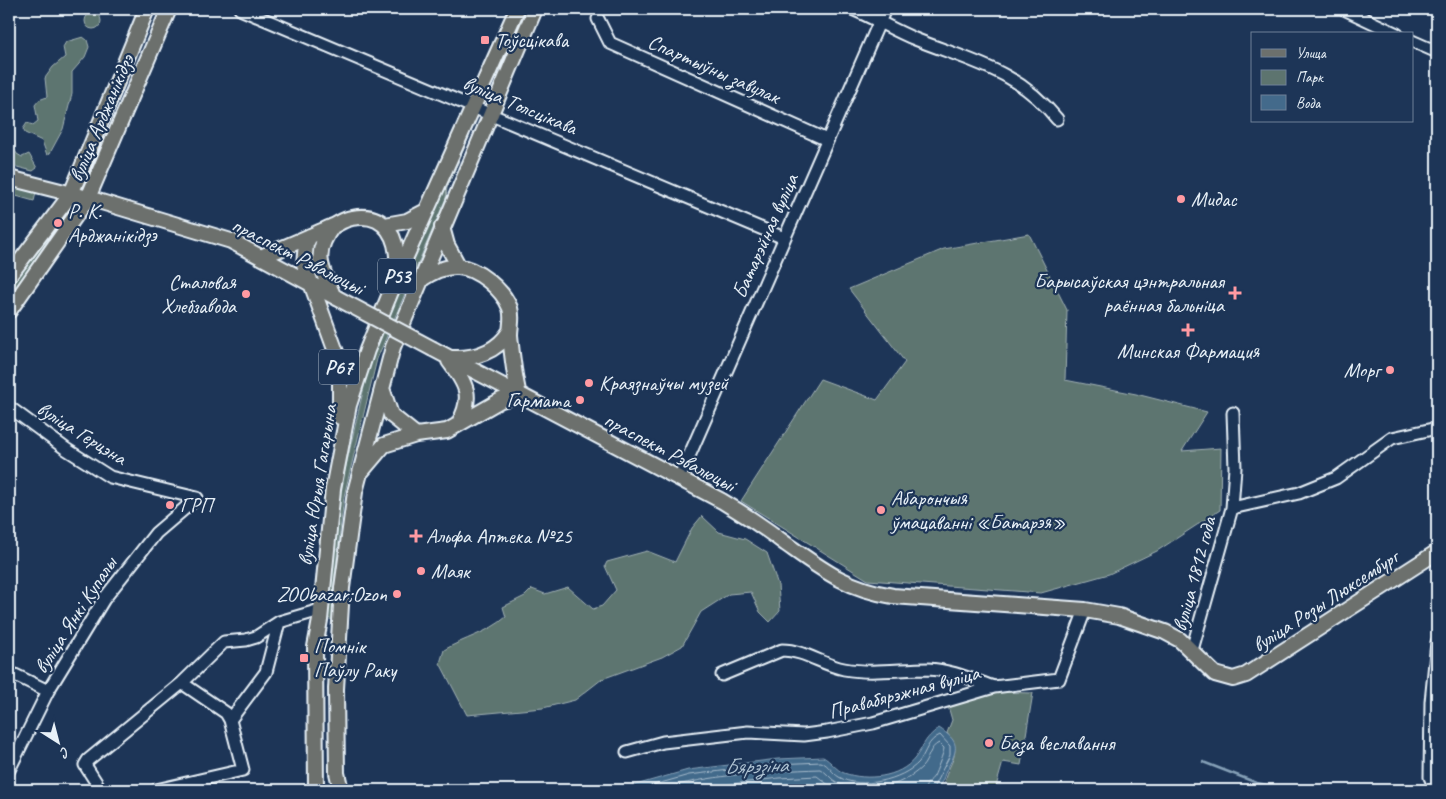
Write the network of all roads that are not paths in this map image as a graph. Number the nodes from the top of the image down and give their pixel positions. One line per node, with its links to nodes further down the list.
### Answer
1 (147, 9): 19 (main road, вуліца Арджанікідзэ)
2 (169, 9): 20 (main road, вуліца Арджанікідзэ)
3 (240, 9): 14 (street, вуліца Толсцікава)
4 (517, 9): 14 (main road, вуліца Юрыя Гагарына / Р53)
5 (535, 9): 15 (main road, вуліца Юрыя Гагарына / Р53)
6 (852, 9): 10 (street)
7 (885, 9): 10 (street, Батарэйная вуліца)
8 (1344, 9): 11 (street)
9 (598, 19): 17 (street, Спартыўны завулак)
10 (880, 20): 16 (street); 17 (street, Батарэйная вуліца)
11 (1394, 32)
12 (1414, 42): 13 (street)
13 (1437, 52)
14 (474, 106): 15 (street, вуліца Толсцікава); 21 (main road, вуліца Юрыя Гагарына / Р53)
15 (491, 113): 24 (main road, вуліца Юрыя Гагарына / Р53); 26 (street, вуліца Толсцікава)
16 (1057, 119)
17 (827, 140): 26 (street, Батарэйная вуліца)
18 (9, 178): 19 (main road, праспект Рэвалюцыі)
19 (71, 194): 20 (main road, праспект Рэвалюцыі); 29 (main road, вуліца Арджанікідзэ)
20 (88, 198): 27 (main road, праспект Рэвалюцыі); 34 (main road, вуліца Арджанікідзэ)
21 (426, 211): 22 (main road); 30 (main road, вуліца Юрыя Гагарына / Р53)
22 (385, 225): 23 (main road); 30 (main road)
23 (333, 226): 25 (main road); 33 (main road)
24 (442, 227): 28 (main road); 31 (main road, вуліца Юрыя Гагарына / Р53)
25 (310, 236): 27 (main road); 32 (main road, Р67)
26 (784, 238): 46 (street, Батарэйная вуліца)
27 (263, 256): 32 (main road, праспект Рэвалюцыі)
28 (459, 267): 31 (main road); 35 (main road)
29 (9, 276)
30 (396, 278): 44 (main road, вуліца Юрыя Гагарына / Р53)
31 (422, 279): 37 (main road, вуліца Юрыя Гагарына / Р53)
32 (312, 284): 33 (main road, праспект Рэвалюцыі); 44 (main road, Р67)
33 (335, 296): 36 (main road, праспект Рэвалюцыі, bridge)
34 (9, 311)
35 (510, 332): 36 (main road); 38 (main road)
36 (448, 358): 38 (main road, праспект Рэвалюцыі); 41 (main road)
37 (383, 390): 43 (main road, Р67); 45 (main road, вуліца Юрыя Гагарына / Р53)
38 (519, 395): 41 (main road); 46 (main road, праспект Рэвалюцыі)
39 (9, 407): 47 (street, вуліца Герцэна)
40 (1233, 413): 48 (street, вуліца 1812 года)
41 (459, 423): 43 (main road)
42 (1437, 428): 48 (street, вуліца 1812 года)
43 (416, 435): 45 (main road)
44 (341, 455): 51 (main road, вуліца Юрыя Гагарына / Р53)
45 (360, 474): 68 (main road, вуліца Юрыя Гагарына / Р53)
46 (679, 479): 52 (main road, праспект Рэвалюцыі)
47 (197, 498): 61 (street, вуліца Янкі Купалы)
48 (1232, 508): 55 (street, вуліца 1812 года)
49 (1437, 552): 50 (street); 58 (main road, вуліца Розы Люксембург)
50 (1437, 564)
51 (320, 610): 53 (street); 67 (main road, вуліца Юрыя Гагарына / Р53)
52 (1085, 610): 55 (main road, праспект Рэвалюцыі); 60 (street, Правабярэжная вуліца)
53 (279, 622): 59 (street); 62 (street)
54 (1437, 642): 69 (street)
55 (1192, 650): 58 (main road, праспект Рэвалюцыі)
56 (9, 672): 61 (street)
57 (722, 675): 60 (street)
58 (1233, 679)
59 (182, 682): 62 (street); 65 (street)
60 (994, 687): 63 (street, Правабярэжная вуліца)
61 (48, 692): 64 (street, вуліца Янкі Купалы)
62 (230, 720): 66 (street)
63 (627, 752)
64 (9, 770)
65 (100, 790)
66 (156, 790)
67 (316, 790)
68 (340, 790)
69 (1436, 790)

